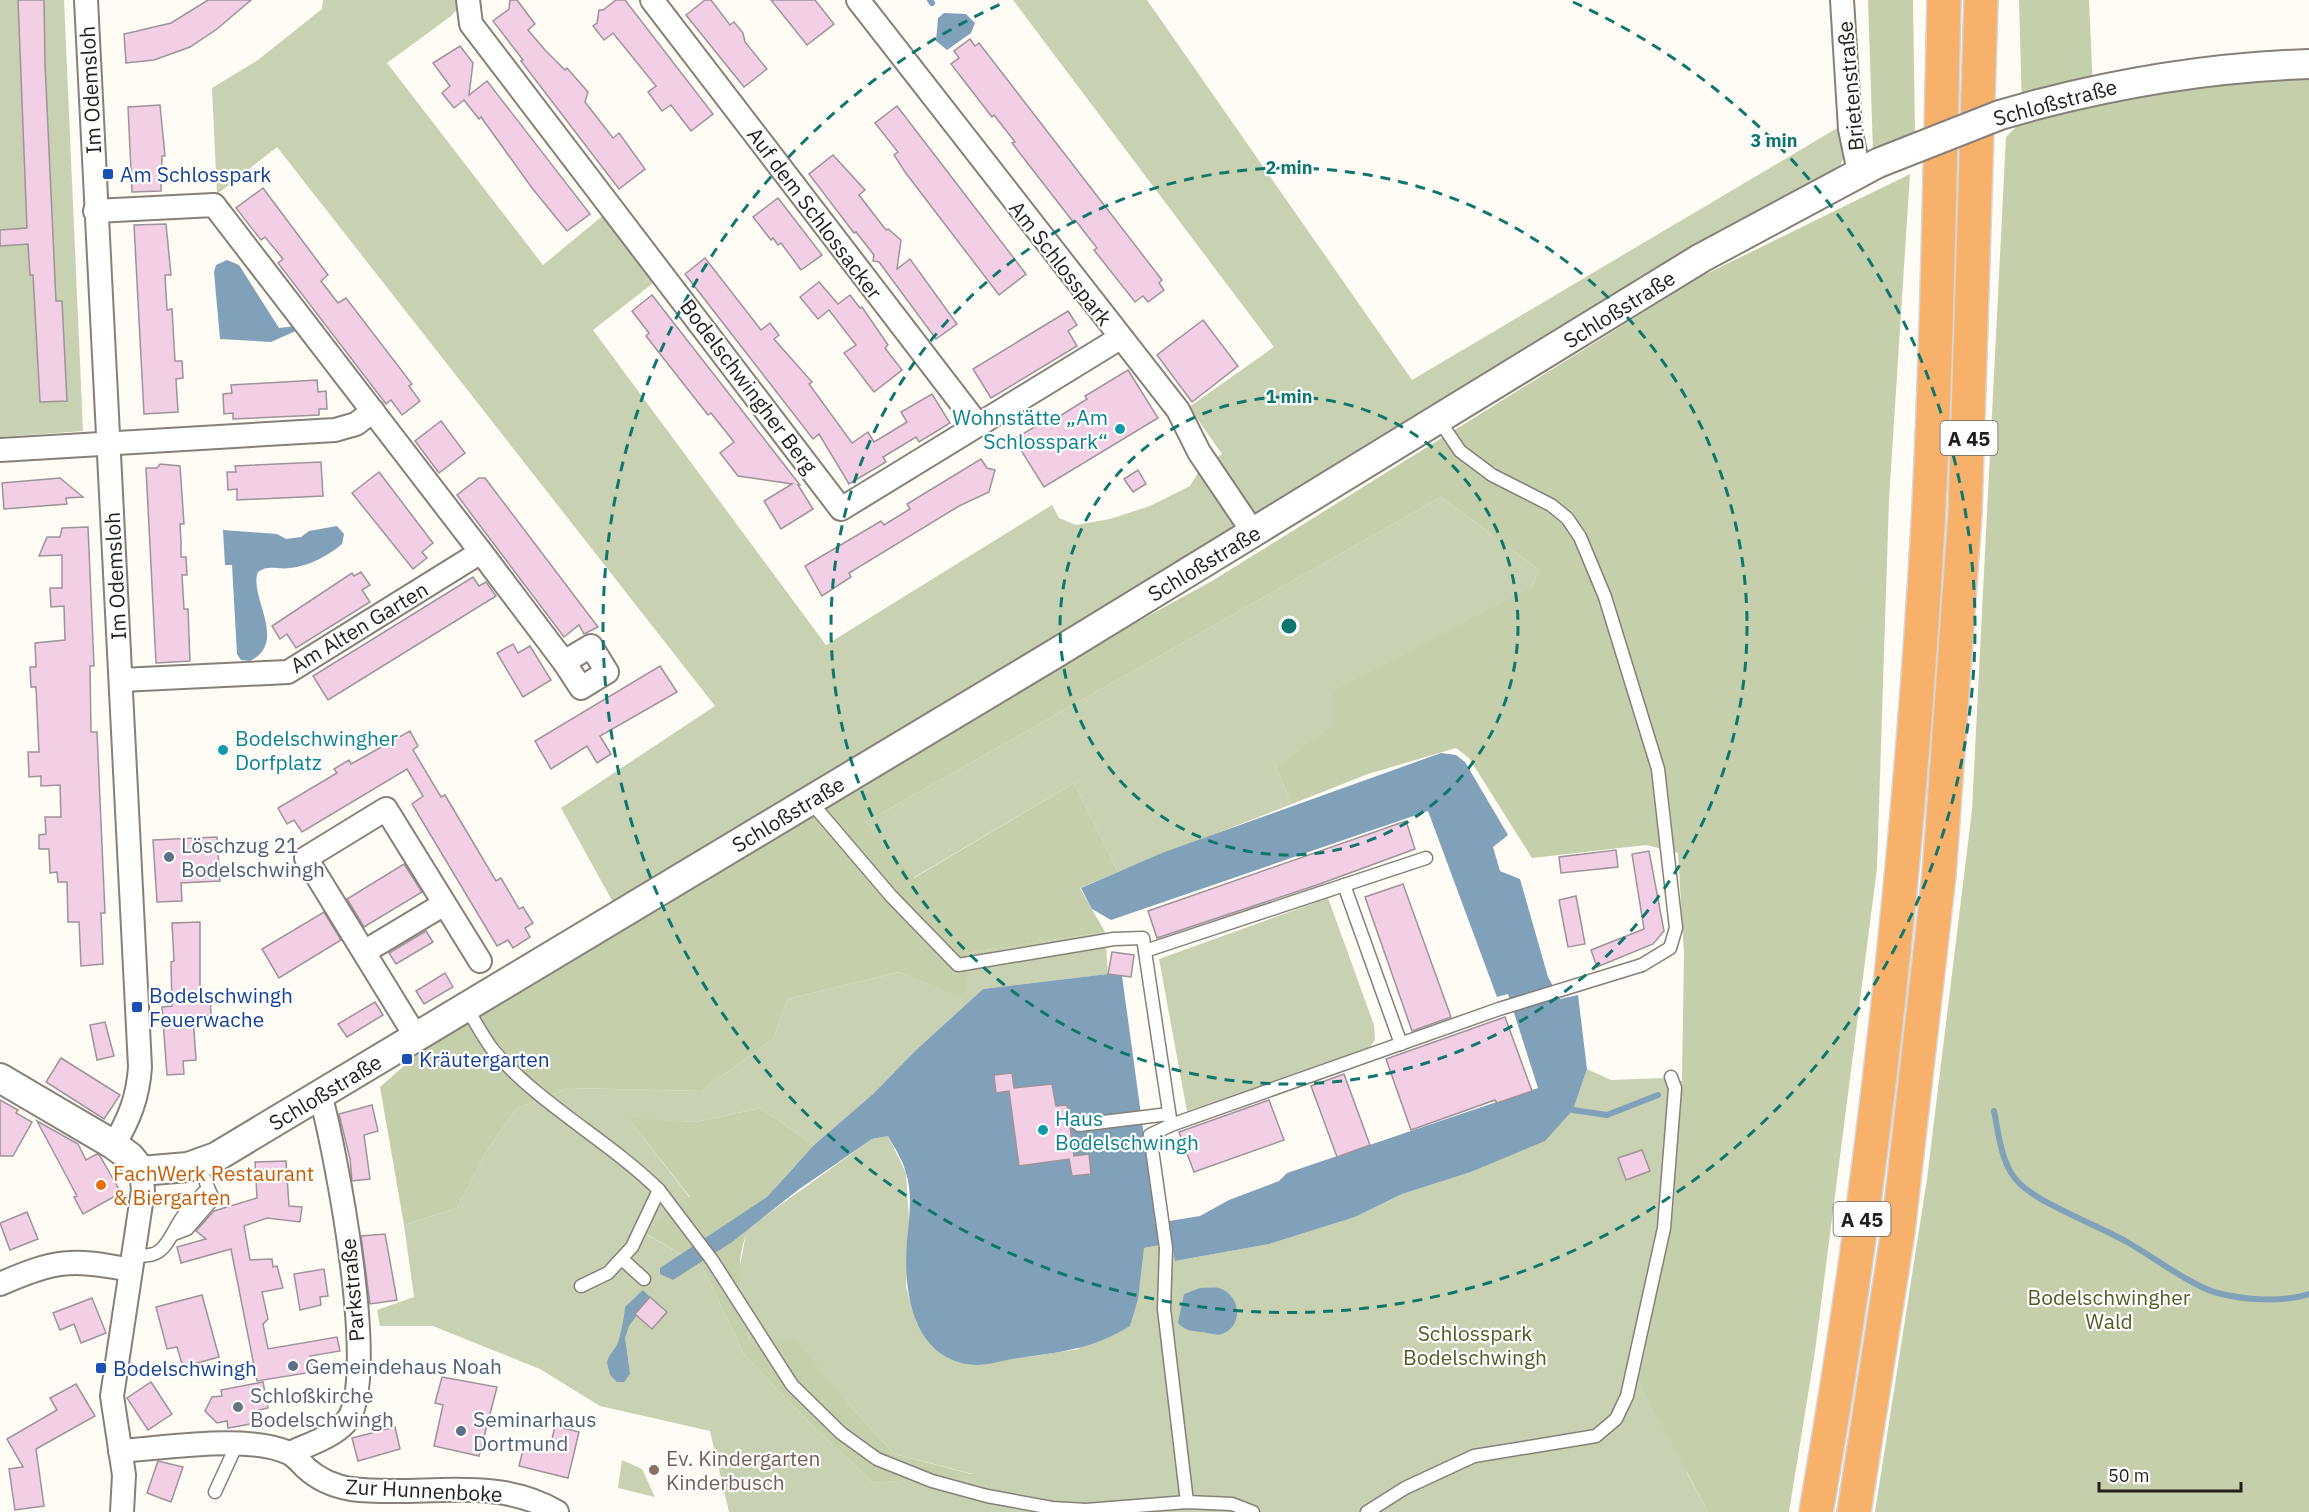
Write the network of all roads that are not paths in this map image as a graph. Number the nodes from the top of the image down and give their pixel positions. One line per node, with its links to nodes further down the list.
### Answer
1 (86, 0): 10 (street, Im Odemsloh)
2 (468, 0): 14 (street, Bodelschwingher Berg)
3 (652, 0): 14 (street, Auf dem Schlossacker)
4 (858, 0): 11 (street, Am Schlosspark)
5 (1842, 0): 9 (street, Brietenstraße)
6 (1944, 0): 54 (highway, A 45)
7 (1981, 0): 55 (highway, A 45)
8 (2309, 64): 9 (street, Schloßstraße, bridge)
9 (1869, 167): 13 (street, Schloßstraße)
10 (95, 211): 12 (street); 15 (street, Im Odemsloh)
11 (1120, 338): 14 (street, Bodelschwingher Berg); 17 (street, Am Schlosspark)
12 (373, 411): 15 (street); 18 (street)
13 (1439, 420): 17 (street, Schloßstraße); 30 (lane)
14 (978, 425)
15 (108, 441): 16 (street); 20 (street, Im Odemsloh)
16 (0, 450)
17 (1253, 532): 21 (street, Schloßstraße)
18 (482, 552): 19 (street); 20 (street, Am Alten Garten)
19 (564, 662)
20 (121, 680): 36 (street, Im Odemsloh)
21 (810, 801): 25 (lane); 28 (street, Schloßstraße)
22 (1426, 858): 23 (lane)
23 (1344, 885): 25 (lane); 30 (lane)
24 (444, 903): 26 (street); 26 (street); 27 (street)
25 (1144, 951): 34 (lane)
26 (364, 952): 29 (street)
27 (480, 961)
28 (466, 1007): 29 (street, Schloßstraße); 39 (lane)
29 (416, 1037): 33 (street, Schloßstraße)
30 (1401, 1044): 34 (lane)
31 (1671, 1077): 53 (lane)
32 (0, 1078): 36 (street)
33 (323, 1106): 38 (street, Schloßstraße); 47 (street, Parkstraße)
34 (1170, 1120): 35 (lane); 49 (lane)
35 (1079, 1125)
36 (114, 1145): 37 (street)
37 (141, 1171): 38 (street, Schloßstraße); 41 (street)
38 (203, 1176): 41 (lane)
39 (659, 1190): 40 (lane); 49 (lane)
40 (622, 1259): 42 (lane); 44 (lane)
41 (132, 1262): 43 (street); 46 (street)
42 (644, 1279)
43 (0, 1284)
44 (581, 1286)
45 (237, 1444): 46 (street, Zur Hunnenboke); 47 (street, Zur Hunnenboke); 48 (lane)
46 (120, 1451): 50 (street)
47 (290, 1453): 51 (street, Zur Hunnenboke)
48 (215, 1492)
49 (1186, 1502): 52 (lane)
50 (122, 1512)
51 (557, 1512)
52 (1253, 1512)
53 (1367, 1512)
54 (1816, 1512)
55 (1854, 1512)

